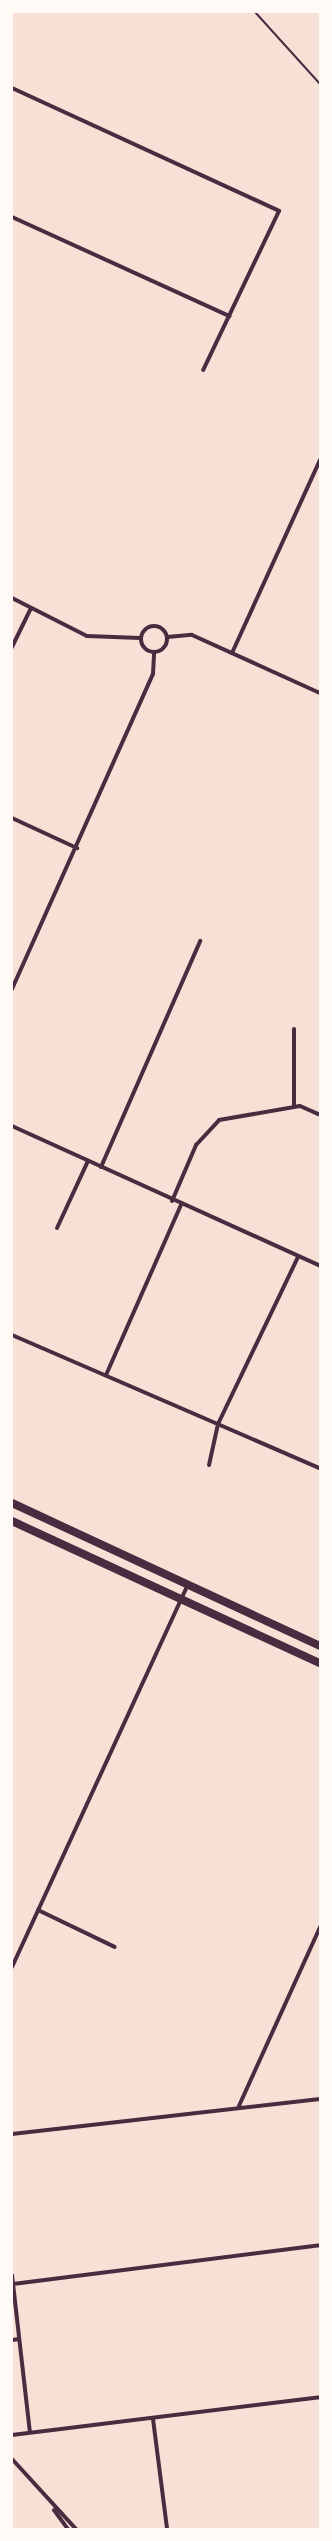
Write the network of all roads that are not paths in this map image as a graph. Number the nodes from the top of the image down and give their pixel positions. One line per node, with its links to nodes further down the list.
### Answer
1 (12, 88): 3 (street)
2 (12, 217): 3 (street)
3 (229, 316): 4 (street)
4 (203, 370)
5 (320, 460): 12 (street)
6 (12, 598): 7 (street)
7 (31, 608): 9 (street); 10 (street)
8 (167, 637): 9 (street); 11 (street); 12 (street)
9 (140, 638): 11 (street)
10 (12, 647)
11 (154, 653): 15 (street)
12 (232, 653): 13 (street)
13 (320, 693)
14 (12, 818): 15 (street)
15 (77, 848): 17 (street)
16 (200, 941): 23 (street)
17 (12, 989)
18 (294, 1029): 19 (street)
19 (294, 1107): 20 (street); 24 (street)
20 (320, 1115)
21 (12, 1126): 22 (street)
22 (88, 1161): 23 (street); 26 (street)
23 (101, 1167): 24 (street)
24 (172, 1201): 25 (street)
25 (181, 1205): 27 (street); 30 (street)
26 (57, 1228)
27 (298, 1257): 28 (street); 31 (street)
28 (320, 1266)
29 (12, 1335): 30 (street)
30 (106, 1375): 31 (street)
31 (218, 1424): 32 (street); 33 (street)
32 (209, 1465)
33 (320, 1468)
34 (12, 1503): 36 (main road)
35 (12, 1521): 37 (main road)
36 (188, 1585): 37 (street); 38 (main road)
37 (181, 1599): 39 (main road); 40 (street)
38 (320, 1646)
39 (320, 1662)
40 (38, 1910): 42 (street); 43 (street)
41 (320, 1927): 45 (street)
42 (115, 1947)
43 (12, 1967)
44 (320, 2099): 45 (street)
45 (238, 2108): 46 (street)
46 (12, 2134)
47 (320, 2245): 49 (street)
48 (12, 2275): 49 (street)
49 (13, 2284): 50 (street)
50 (19, 2339): 51 (street); 54 (street)
51 (12, 2340)
52 (320, 2397): 53 (street)
53 (154, 2419): 54 (street); 60 (street)
54 (30, 2432): 55 (street)
55 (12, 2436)
56 (12, 2459): 57 (street)
57 (42, 2493): 58 (street); 59 (street)
58 (68, 2529)
59 (76, 2529)
60 (167, 2529)

